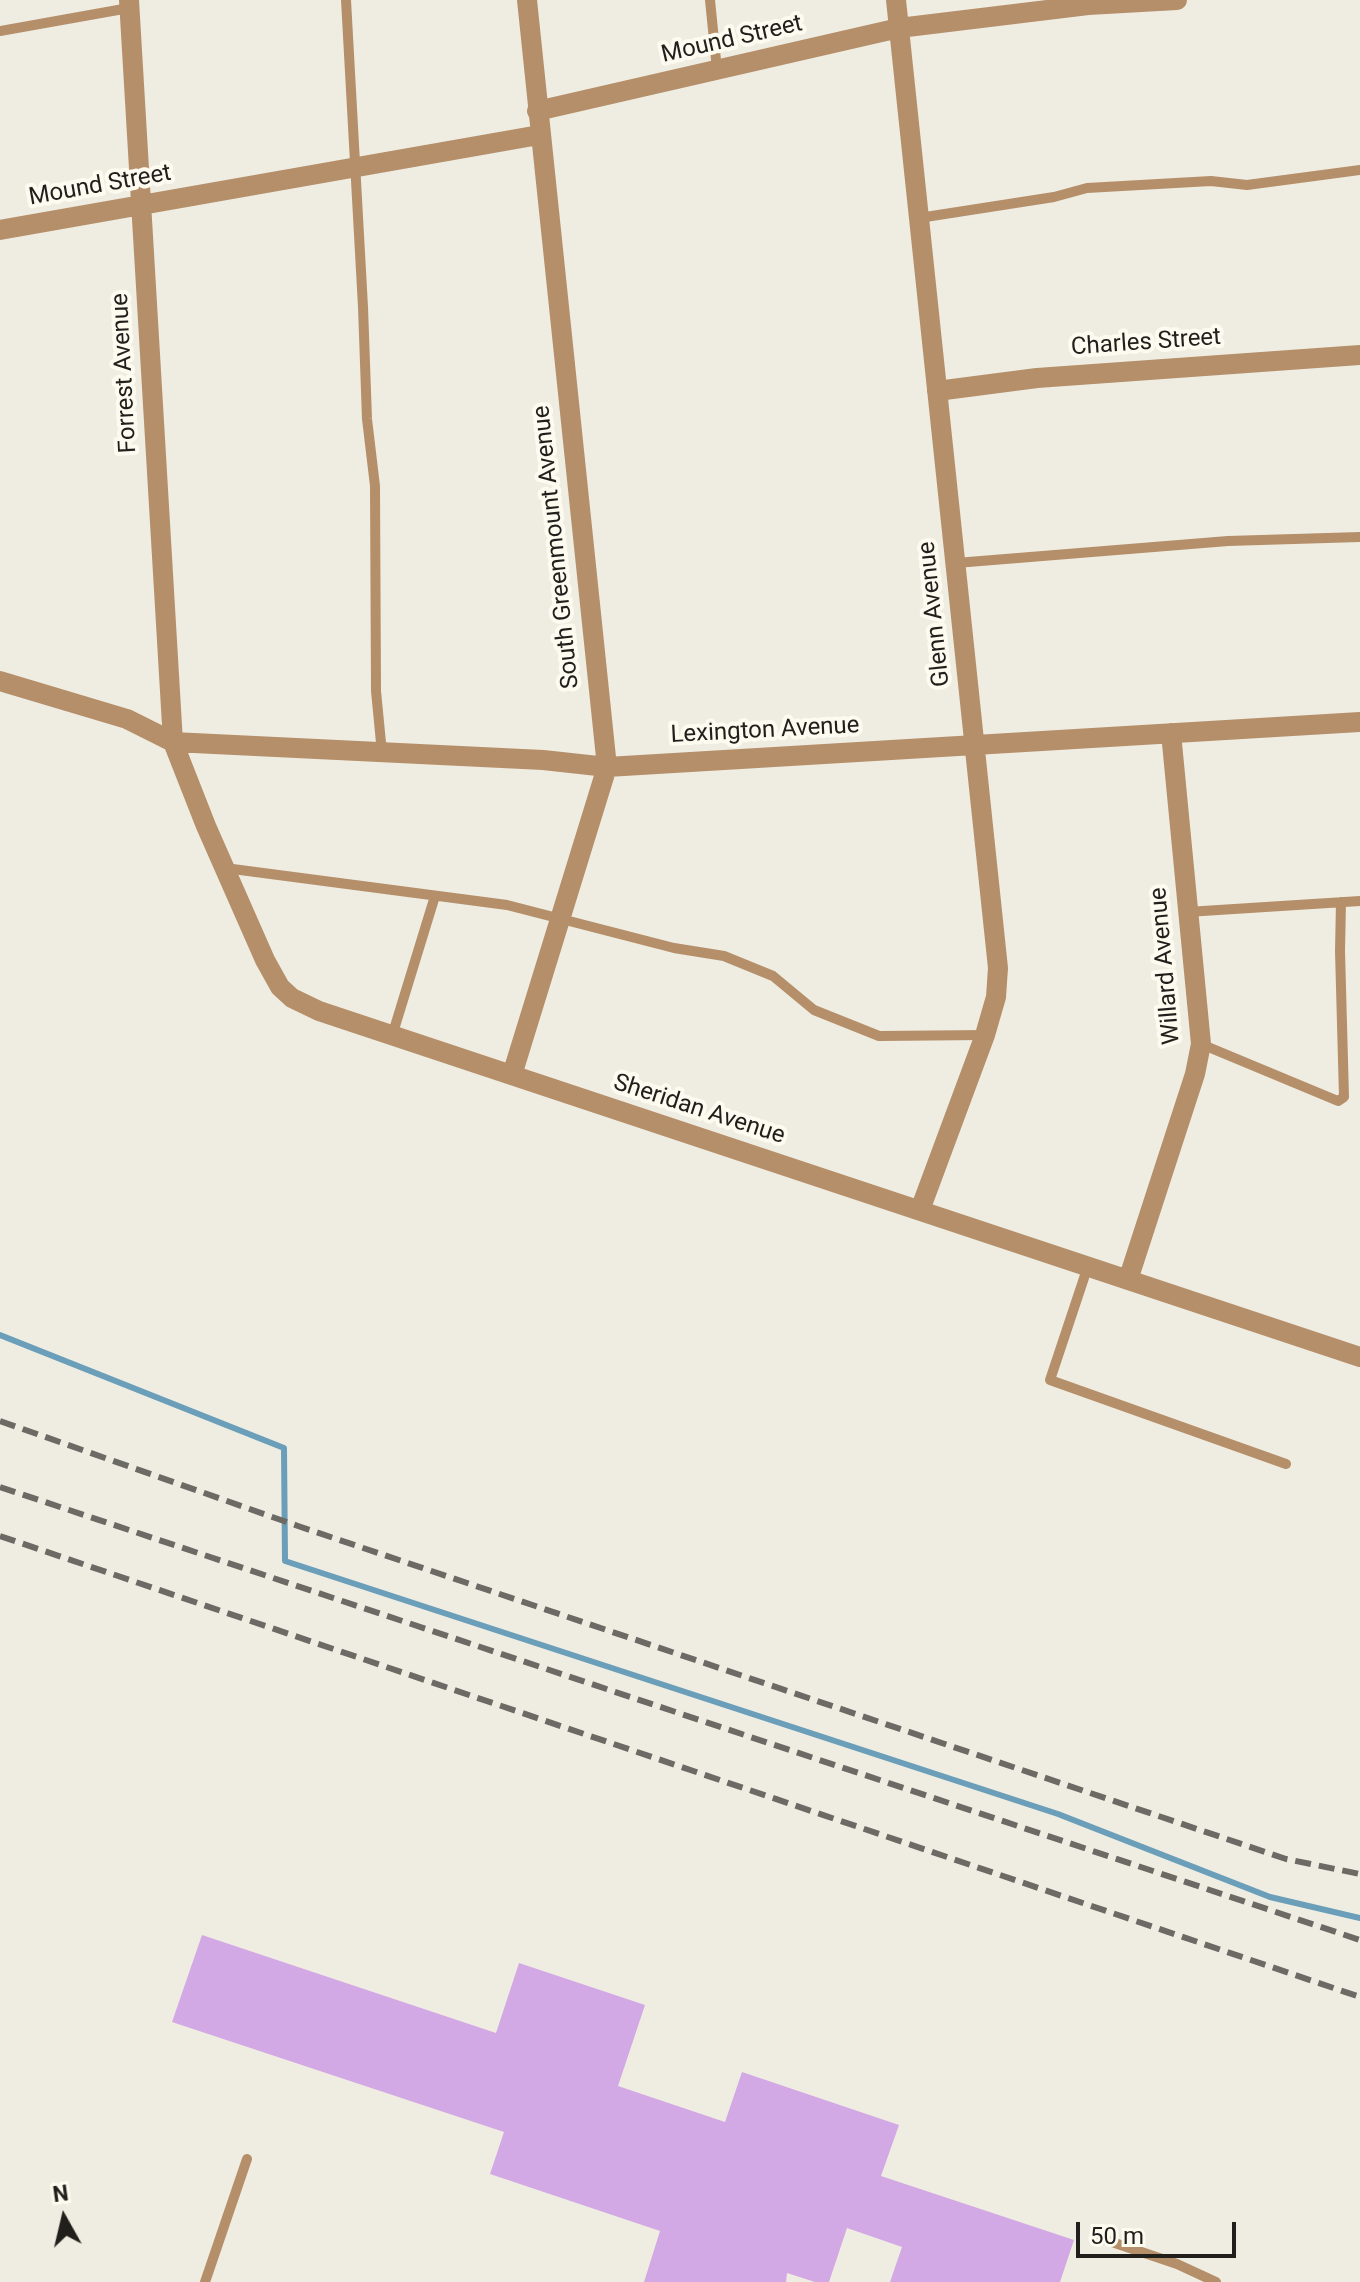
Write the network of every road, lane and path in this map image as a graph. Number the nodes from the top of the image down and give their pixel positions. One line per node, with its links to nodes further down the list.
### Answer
1 (346, 0): 12 (lane)
2 (527, 0): 10 (street, South Greenmount Avenue)
3 (710, 0): 9 (lane)
4 (896, 0): 7 (street, Glenn Avenue)
5 (1177, 0): 7 (street, Mound Street)
6 (129, 4): 8 (lane); 14 (street, Forrest Avenue)
7 (899, 28): 9 (street, Mound Street); 15 (street, Glenn Avenue)
8 (0, 31)
9 (717, 70): 10 (street, Mound Street)
10 (537, 111): 11 (street, South Greenmount Avenue)
11 (539, 135): 12 (street, Mound Street); 27 (street, South Greenmount Avenue)
12 (354, 168): 14 (street, Mound Street); 26 (lane)
13 (1360, 170): 15 (lane)
14 (140, 205): 16 (street, Mound Street); 24 (street, Forrest Avenue)
15 (919, 218): 18 (street, Glenn Avenue)
16 (0, 230)
17 (1360, 355): 18 (street, Charles Street)
18 (937, 391): 20 (street, Glenn Avenue)
19 (1360, 537): 20 (lane)
20 (956, 563): 25 (street, Glenn Avenue)
21 (0, 681): 24 (street)
22 (1360, 722): 23 (street, Lexington Avenue)
23 (1171, 733): 25 (street, Lexington Avenue); 32 (street, Willard Avenue)
24 (173, 742): 26 (street, Lexington Avenue); 28 (street, Sheridan Avenue)
25 (976, 745): 27 (street, Lexington Avenue); 34 (street, Glenn Avenue)
26 (382, 753): 27 (street, Lexington Avenue)
27 (607, 767): 33 (street, South Greenmount Avenue)
28 (225, 868): 29 (lane); 35 (street, Sheridan Avenue)
29 (435, 896): 33 (lane); 35 (lane)
30 (1360, 901): 31 (lane)
31 (1341, 902): 32 (lane); 36 (lane)
32 (1187, 912): 36 (street, Willard Avenue)
33 (560, 918): 34 (lane); 37 (street, South Greenmount Avenue)
34 (985, 1035): 38 (street, Glenn Avenue)
35 (392, 1036): 37 (street, Sheridan Avenue)
36 (1201, 1044): 40 (street, Willard Avenue)
37 (512, 1075): 38 (street, Sheridan Avenue)
38 (920, 1210): 39 (street, Sheridan Avenue)
39 (1088, 1266): 40 (street, Sheridan Avenue); 42 (lane)
40 (1128, 1280): 41 (street, Sheridan Avenue)
41 (1360, 1357)
42 (1286, 1464)
43 (247, 2159): 45 (lane)
44 (1100, 2238): 46 (lane)
45 (205, 2282)
46 (1216, 2282)

